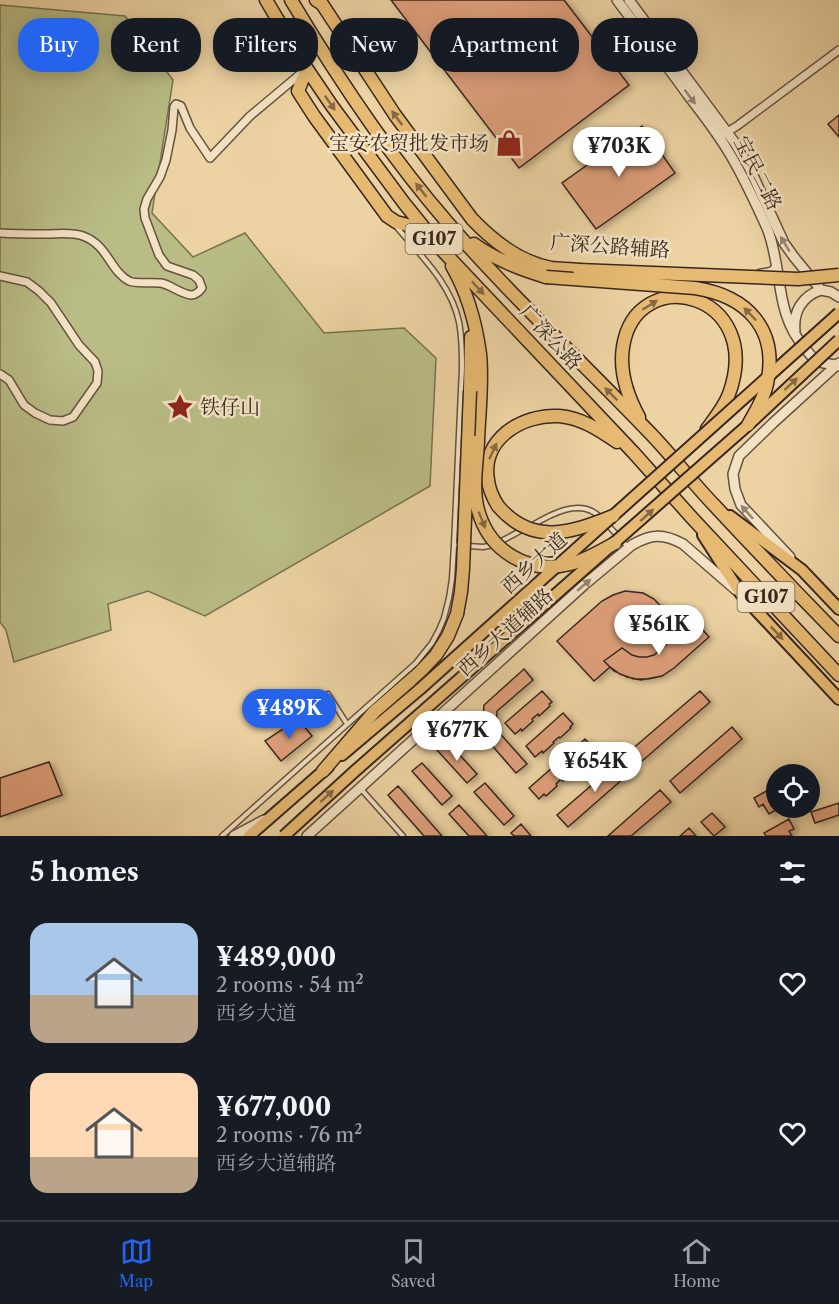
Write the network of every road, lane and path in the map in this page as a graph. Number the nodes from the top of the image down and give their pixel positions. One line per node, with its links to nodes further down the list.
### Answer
1 (266, 0): 6 (highway, 广深公路 / G107)
2 (291, 0): 14 (highway, 广深公路 / G107, one-way to 2)
3 (617, 0): 11 (street, 宝民二路, one-way to 11)
4 (629, 0): 11 (street, 宝民二路)
5 (319, 1): 12 (highway, one-way to 5)
6 (277, 18)
7 (839, 50): 11 (street)
8 (303, 72): 16 (street)
9 (306, 72): 13 (highway)
10 (309, 72): 15 (highway, 广深公路 / G107, one-way to 15)
11 (723, 134): 20 (street, 宝民二路); 21 (street, 宝民二路, one-way to 11)
12 (436, 170): 17 (lane); 22 (highway, bridge)
13 (387, 216): 15 (highway); 40 (lane)
14 (447, 222): 32 (highway, one-way to 14, bridge); 34 (highway, 广深公路 / G107, one-way to 14)
15 (426, 230): 18 (highway, 广深公路 / G107)
16 (0, 233)
17 (517, 248)
18 (442, 250): 27 (highway); 35 (highway, 广深公路 / G107, one-way to 35)
19 (554, 262): 20 (lane, 广深公路辅路)
20 (776, 264): 28 (street, 宝民二路)
21 (803, 269): 22 (street); 24 (street, 宝民二路)
22 (839, 272): 24 (street)
23 (0, 276): 31 (street)
24 (823, 290): 25 (street, 宝民二路); 28 (street)
25 (839, 297)
26 (839, 313): 33 (main road, 西乡大道, bridge)
27 (472, 315): 39 (highway, one-way to 39, bridge); 50 (highway, bridge)
28 (796, 337): 30 (street, 宝民二路)
29 (839, 340): 32 (main road, 西乡大道, one-way to 29, bridge)
30 (838, 364): 42 (street, one-way to 30)
31 (0, 374)
32 (747, 425): 39 (main road, 西乡大道, one-way to 32, bridge)
33 (704, 434): 34 (highway, one-way to 33, bridge); 37 (main road, 西乡大道, bridge)
34 (652, 435): 36 (highway, 广深公路 / G107)
35 (633, 452): 37 (highway, one-way to 35, bridge); 38 (highway, 广深公路 / G107)
36 (712, 504): 42 (main road); 45 (highway, 广深公路 / G107)
37 (613, 516): 50 (main road, 西乡大道, bridge)
38 (693, 519): 43 (main road); 46 (highway, 广深公路 / G107)
39 (615, 543): 56 (main road, 西乡大道, one-way to 39, bridge)
40 (454, 545): 41 (lane); 49 (lane, 西乡大道辅路)
41 (628, 548): 43 (street, 西乡大道辅路); 51 (street, 西乡大道辅路, one-way to 41)
42 (802, 570): 44 (main road)
43 (741, 594): 48 (main road, one-way to 48)
44 (839, 609)
45 (839, 636)
46 (839, 675)
47 (328, 694): 49 (lane)
48 (839, 699)
49 (347, 724): 53 (lane, 西乡大道辅路)
50 (323, 771): 52 (main road, 西乡大道)
51 (360, 788): 57 (street, 西乡大道辅路); 58 (lane)
52 (276, 813): 54 (street); 55 (main road, 西乡大道)
53 (222, 836)
54 (234, 836)
55 (249, 836)
56 (284, 836)
57 (307, 836)
58 (403, 836)

